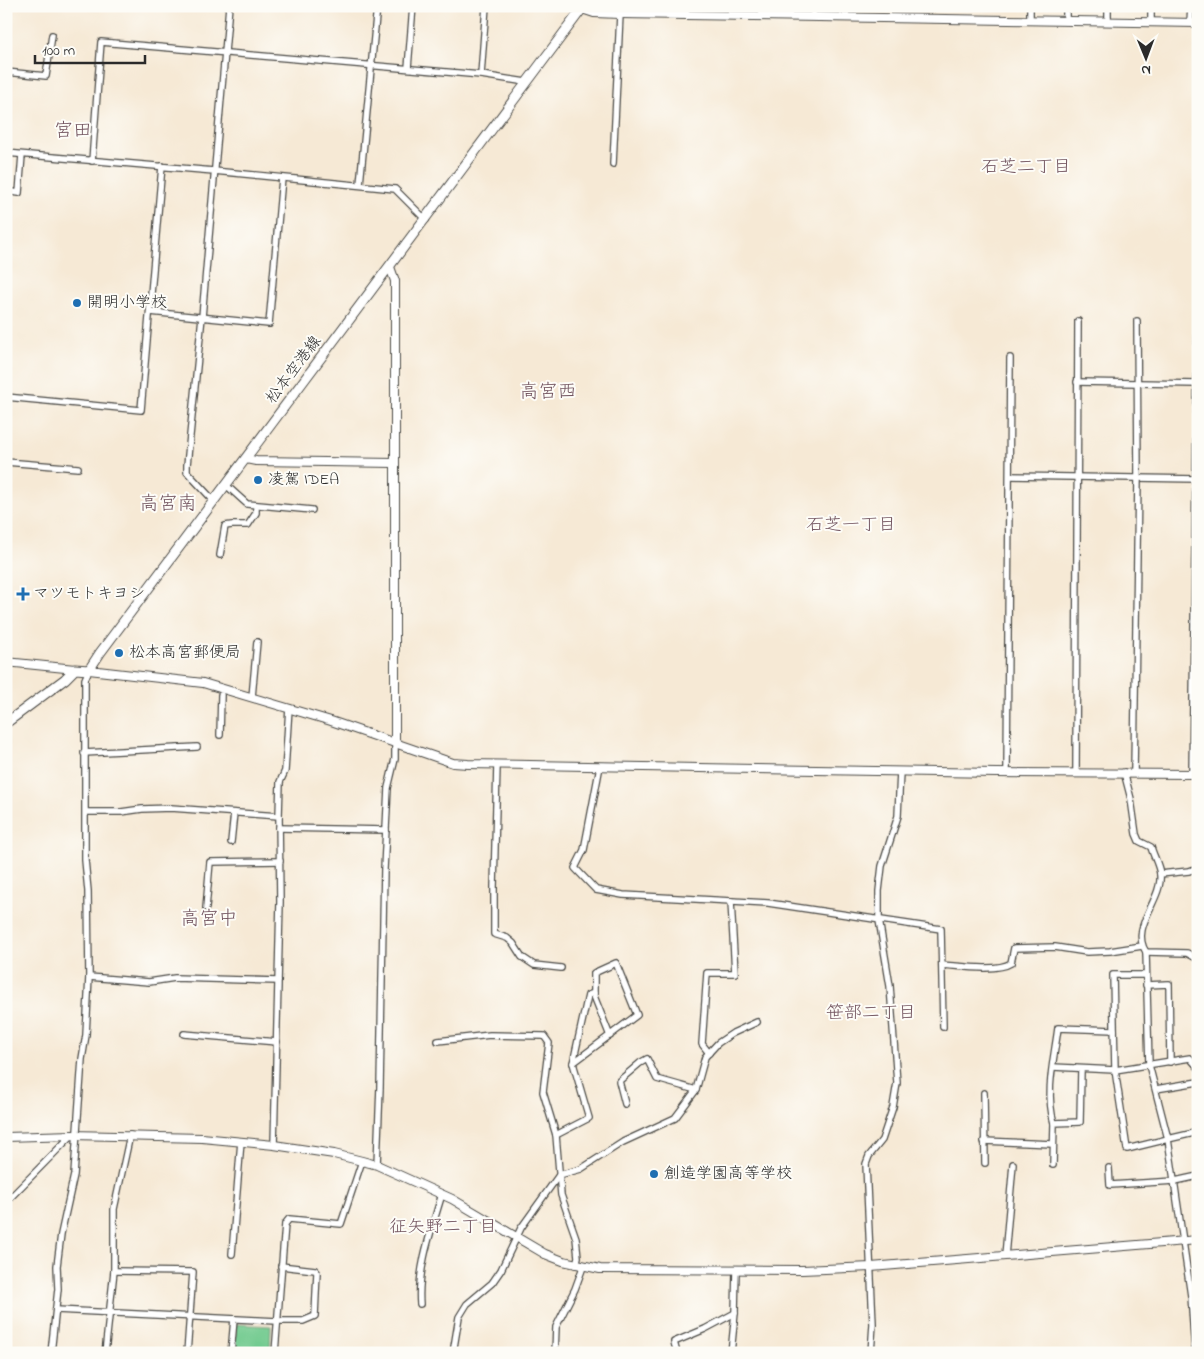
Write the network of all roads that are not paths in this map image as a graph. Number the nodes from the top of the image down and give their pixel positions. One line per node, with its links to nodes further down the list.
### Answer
1 (229, 6): 22 (street)
2 (377, 6): 23 (street)
3 (412, 6): 24 (street)
4 (486, 6): 26 (street)
5 (762, 6): 14 (street)
6 (813, 6): 15 (street)
7 (1030, 6): 16 (street)
8 (1066, 6): 17 (street)
9 (1108, 6): 18 (street)
10 (1151, 6): 19 (street)
11 (1190, 6): 20 (street)
12 (582, 7): 13 (street); 27 (main road, 松本空港線)
13 (620, 14): 14 (street); 31 (street)
14 (762, 16): 15 (street)
15 (813, 16): 16 (street)
16 (1030, 20): 17 (street)
17 (1066, 20): 18 (street)
18 (1108, 21): 19 (street)
19 (1151, 22): 20 (street)
20 (1194, 23)
21 (52, 35): 25 (street)
22 (226, 53): 23 (street); 30 (street); 33 (street)
23 (370, 65): 24 (street); 35 (street)
24 (408, 68): 26 (street)
25 (6, 72)
26 (481, 75): 27 (street)
27 (526, 82): 37 (main road, 松本空港線)
28 (6, 153): 29 (street)
29 (22, 154): 30 (street); 36 (street)
30 (92, 161): 32 (street)
31 (613, 164)
32 (162, 166): 33 (street); 39 (street)
33 (214, 171): 34 (street); 40 (street)
34 (282, 178): 35 (street); 40 (street)
35 (360, 184): 37 (street)
36 (6, 192)
37 (426, 220): 38 (main road, 松本空港線)
38 (390, 267): 49 (main road, 松本空港線); 51 (street)
39 (150, 312): 40 (street); 48 (street)
40 (202, 317): 58 (street)
41 (1078, 321): 45 (street)
42 (1137, 322): 46 (street)
43 (1198, 326): 47 (street)
44 (1010, 358): 53 (street)
45 (1077, 382): 46 (street); 54 (street)
46 (1136, 383): 47 (street); 55 (street)
47 (1198, 384): 56 (street)
48 (6, 397)
49 (246, 459): 51 (street); 57 (main road, 松本空港線)
50 (6, 462): 52 (street)
51 (395, 463): 71 (street)
52 (78, 468)
53 (1010, 476): 54 (street); 79 (street)
54 (1077, 478): 55 (street); 77 (street)
55 (1138, 478): 56 (street); 80 (street)
56 (1197, 479): 81 (street)
57 (226, 485): 58 (main road, 松本空港線); 59 (street)
58 (214, 501): 65 (main road, 松本空港線)
59 (256, 505): 60 (street); 61 (street)
60 (312, 510)
61 (220, 555)
62 (257, 642): 67 (street)
63 (6, 662): 64 (street)
64 (75, 669): 65 (main road); 69 (main road)
65 (89, 670): 67 (street); 73 (street)
66 (221, 695): 70 (street)
67 (252, 697): 68 (street)
68 (289, 708): 71 (street); 84 (street)
69 (6, 723)
70 (220, 735)
71 (395, 742): 74 (street); 86 (street)
72 (197, 747): 73 (street)
73 (84, 753): 82 (street)
74 (497, 765): 75 (street); 98 (street)
75 (600, 766): 76 (street); 91 (street)
76 (900, 771): 79 (street); 93 (street)
77 (1076, 772): 78 (street); 79 (street)
78 (1124, 772): 80 (street); 90 (street)
79 (1007, 773)
80 (1134, 773): 81 (street)
81 (1195, 774)
82 (86, 812): 83 (street); 100 (street)
83 (234, 813): 84 (street); 87 (street)
84 (279, 816): 85 (street)
85 (279, 828): 86 (street); 88 (street)
86 (386, 830): 138 (street)
87 (231, 842)
88 (280, 861): 92 (street); 101 (street)
89 (1198, 868): 90 (street)
90 (1160, 874): 94 (street)
91 (731, 901): 93 (street); 111 (street)
92 (206, 908)
93 (879, 920): 97 (street); 153 (street)
94 (1142, 946): 95 (street); 97 (street)
95 (1146, 952): 96 (street); 99 (street)
96 (1198, 959)
97 (942, 965): 105 (street)
98 (561, 968)
99 (1146, 975): 102 (street); 106 (street)
100 (89, 977): 101 (street); 126 (street)
101 (278, 981): 110 (street)
102 (1146, 985): 112 (street); 114 (street)
103 (594, 993): 108 (street); 108 (street); 113 (street)
104 (757, 1022): 111 (street)
105 (943, 1027)
106 (1114, 1030): 116 (street); 118 (street)
107 (184, 1034): 110 (street)
108 (610, 1036): 113 (street)
109 (438, 1041): 128 (street)
110 (277, 1042): 134 (street)
111 (709, 1053): 121 (street)
112 (1170, 1062): 114 (street); 115 (street)
113 (574, 1064): 128 (street)
114 (1149, 1065): 118 (street); 120 (street)
115 (1198, 1066)
116 (1054, 1067): 117 (street); 124 (street)
117 (1081, 1069): 118 (street); 124 (street)
118 (1115, 1070): 130 (street)
119 (1198, 1082): 120 (street)
120 (1156, 1089): 130 (street)
121 (696, 1090): 123 (street); 141 (street)
122 (984, 1093): 132 (street)
123 (625, 1104)
124 (1054, 1123): 133 (street)
125 (1198, 1132): 130 (street)
126 (74, 1135): 127 (street); 129 (street); 145 (street); 157 (street)
127 (130, 1135): 131 (street); 155 (street)
128 (556, 1135): 141 (street)
129 (6, 1137)
130 (1168, 1139): 143 (street)
131 (241, 1141): 134 (street); 149 (street)
132 (984, 1141): 133 (street); 136 (street)
133 (1053, 1144): 139 (street)
134 (274, 1146): 135 (street)
135 (362, 1161): 138 (street); 151 (street)
136 (984, 1163)
137 (1013, 1164): 150 (street)
138 (377, 1165): 144 (street)
139 (1053, 1165)
140 (1108, 1168): 143 (street)
141 (559, 1175): 146 (street); 152 (street)
142 (1198, 1176): 143 (street)
143 (1175, 1181): 148 (street)
144 (442, 1194): 146 (street); 156 (street)
145 (6, 1202)
146 (516, 1237): 152 (street); 168 (street)
147 (1198, 1240): 148 (street)
148 (1182, 1242): 150 (street); 173 (street)
149 (232, 1254)
150 (1005, 1256): 153 (street)
151 (281, 1266): 162 (street); 162 (street)
152 (579, 1266): 154 (street); 169 (street)
153 (870, 1267): 154 (street); 172 (street)
154 (736, 1270): 159 (street)
155 (114, 1271): 158 (street); 160 (street)
156 (420, 1304)
157 (56, 1310): 158 (street); 163 (street)
158 (109, 1313): 160 (street); 164 (street)
159 (735, 1313): 170 (street); 171 (street)
160 (190, 1317): 161 (street); 165 (street)
161 (234, 1319): 162 (street); 166 (street)
162 (277, 1321): 167 (street)
163 (51, 1353)
164 (105, 1353)
165 (187, 1353)
166 (231, 1353)
167 (274, 1353)
168 (453, 1353)
169 (555, 1353)
170 (677, 1353)
171 (731, 1353)
172 (871, 1353)
173 (1195, 1353)

